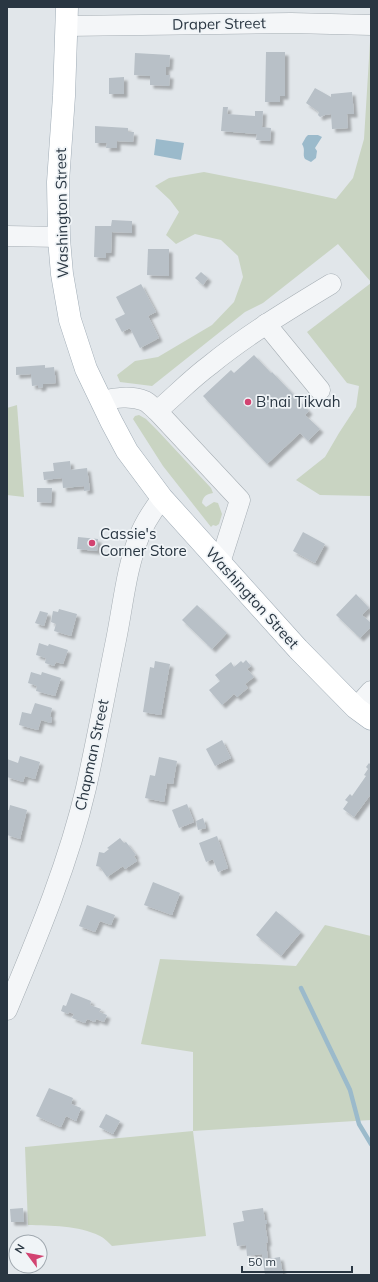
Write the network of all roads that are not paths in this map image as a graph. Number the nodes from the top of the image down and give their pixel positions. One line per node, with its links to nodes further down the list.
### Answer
1 (67, 17): 2 (street, Draper Street); 4 (main road, Washington Street)
2 (371, 25)
3 (7, 236): 4 (street)
4 (59, 237): 8 (main road, Washington Street)
5 (331, 284): 6 (street)
6 (266, 324): 7 (street); 9 (street)
7 (320, 390)
8 (101, 401): 9 (street); 10 (main road, Washington Street)
9 (157, 411): 11 (street)
10 (162, 498): 11 (main road, Washington Street); 14 (street, Chapman Street)
11 (220, 563): 13 (main road, Washington Street)
12 (371, 691): 13 (street)
13 (364, 713)
14 (7, 1010)

